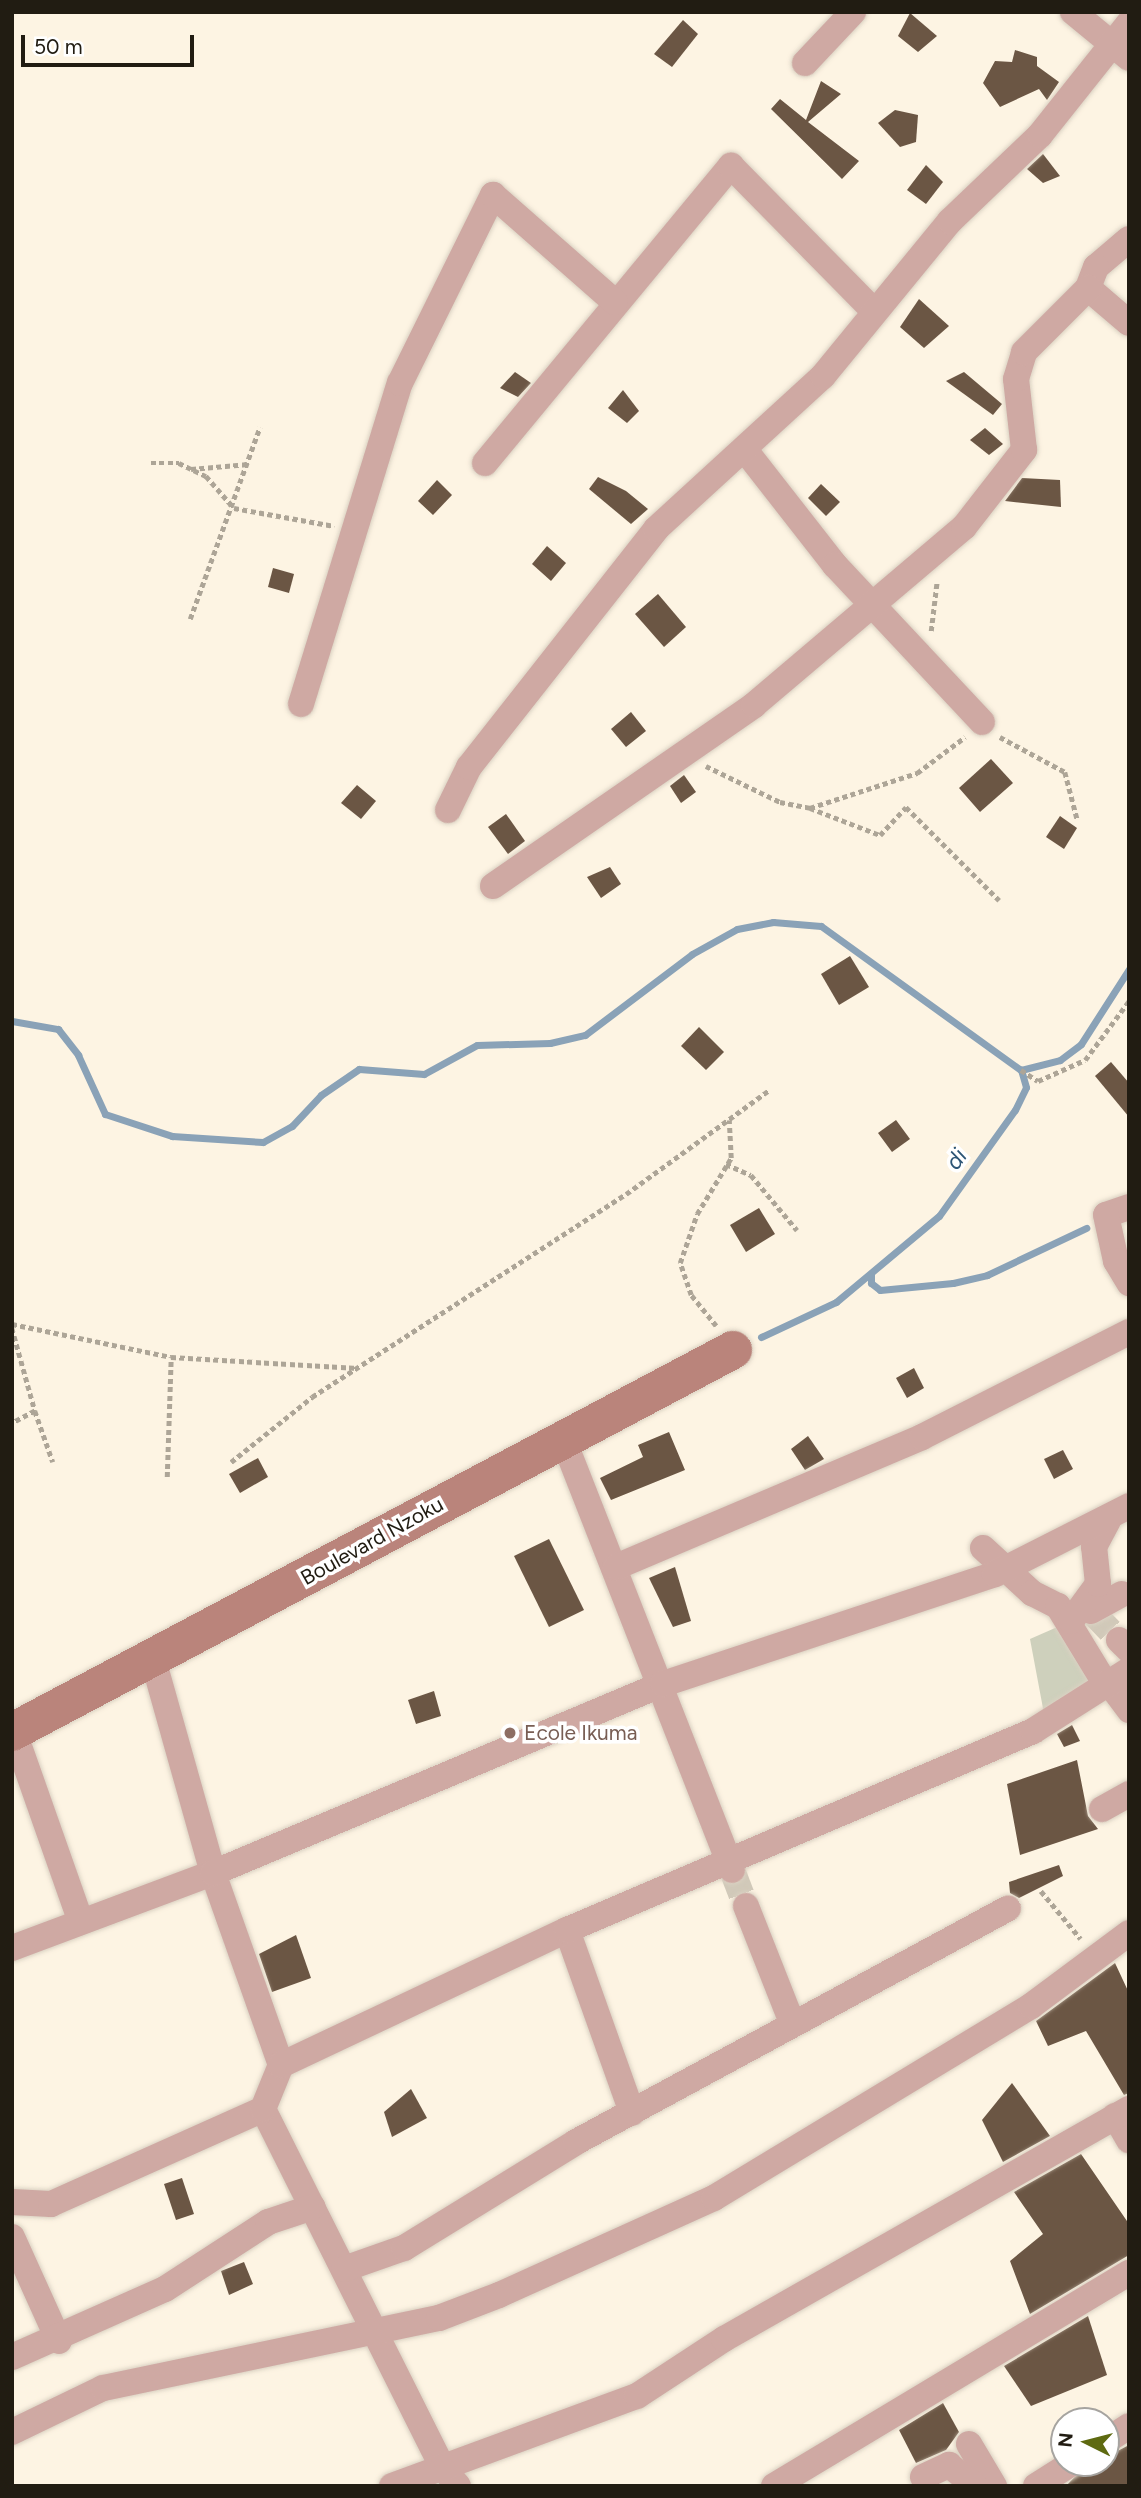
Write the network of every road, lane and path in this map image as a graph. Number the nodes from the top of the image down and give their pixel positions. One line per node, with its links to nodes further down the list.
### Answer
1 (853, 12): 5 (street)
2 (1073, 12): 4 (street)
3 (1129, 23): 4 (street)
4 (1119, 50): 9 (street)
5 (805, 63)
6 (1129, 239): 7 (street)
7 (1088, 288): 10 (street); 19 (street)
8 (615, 302): 9 (street); 14 (street); 18 (street)
9 (874, 311): 12 (street)
10 (1129, 323)
11 (260, 427): 15 (path)
12 (745, 450): 20 (street); 27 (street)
13 (151, 463): 16 (path)
14 (485, 463)
15 (249, 464): 16 (path); 17 (path)
16 (190, 469): 17 (path)
17 (234, 508): 18 (path); 21 (path)
18 (356, 528): 23 (street)
19 (952, 537): 20 (street); 22 (path)
20 (873, 606): 22 (street); 25 (street)
21 (190, 619)
22 (929, 666): 24 (street)
23 (302, 704)
24 (982, 722): 26 (path); 28 (path)
25 (684, 754): 26 (path); 29 (street)
26 (810, 808): 30 (path)
27 (448, 810)
28 (1077, 818)
29 (493, 886)
30 (999, 900)
31 (1129, 1001): 32 (path)
32 (1021, 1070)
33 (769, 1090): 34 (path)
34 (729, 1119): 35 (path); 43 (path)
35 (726, 1164): 37 (path); 41 (path)
36 (1129, 1207): 38 (street)
37 (797, 1230)
38 (1129, 1283)
39 (12, 1326): 42 (path); 44 (path)
40 (1129, 1332): 52 (street)
41 (733, 1350): 46 (street, Boulevard Nzoku)
42 (171, 1357): 43 (path); 49 (path)
43 (359, 1368): 48 (path)
44 (35, 1411): 45 (path); 47 (path)
45 (12, 1423)
46 (562, 1436): 52 (street); 58 (street, Boulevard Nzoku)
47 (54, 1462)
48 (231, 1462)
49 (167, 1477)
50 (1118, 1513): 53 (street); 57 (street)
51 (983, 1548): 53 (street)
52 (617, 1567): 60 (street)
53 (1005, 1569): 54 (street); 55 (street)
54 (957, 1587): 55 (street); 60 (street)
55 (1032, 1593): 57 (street)
56 (1122, 1594): 57 (street)
57 (1085, 1612): 59 (street)
58 (154, 1662): 62 (street, Boulevard Nzoku); 66 (street)
59 (1115, 1679): 61 (street); 65 (street)
60 (663, 1684): 65 (street); 66 (street)
61 (1129, 1710)
62 (13, 1732): 70 (street)
63 (1129, 1794): 64 (street)
64 (1102, 1809)
65 (730, 1865): 71 (street)
66 (213, 1873): 70 (street); 76 (street)
67 (1041, 1891): 74 (path)
68 (746, 1906): 75 (street)
69 (1008, 1908): 75 (street)
70 (80, 1919): 73 (street)
71 (568, 1930): 76 (street); 79 (street)
72 (1128, 1934): 74 (street)
73 (12, 1948)
74 (1095, 1956): 86 (street)
75 (792, 2023): 79 (street)
76 (281, 2065): 77 (street)
77 (263, 2109): 81 (street); 82 (street)
78 (1122, 2112): 80 (street); 91 (street)
79 (632, 2113): 84 (street)
80 (1129, 2140)
81 (12, 2202)
82 (313, 2207): 84 (street); 87 (street)
83 (12, 2237): 87 (street)
84 (344, 2269): 86 (street)
85 (1129, 2273): 94 (street)
86 (375, 2331): 89 (street); 91 (street)
87 (60, 2341): 88 (street)
88 (12, 2357)
89 (12, 2432)
90 (969, 2444): 96 (street)
91 (451, 2477): 93 (street)
92 (923, 2477): 95 (street)
93 (392, 2486)
94 (774, 2486)
95 (975, 2486)
96 (995, 2486)

